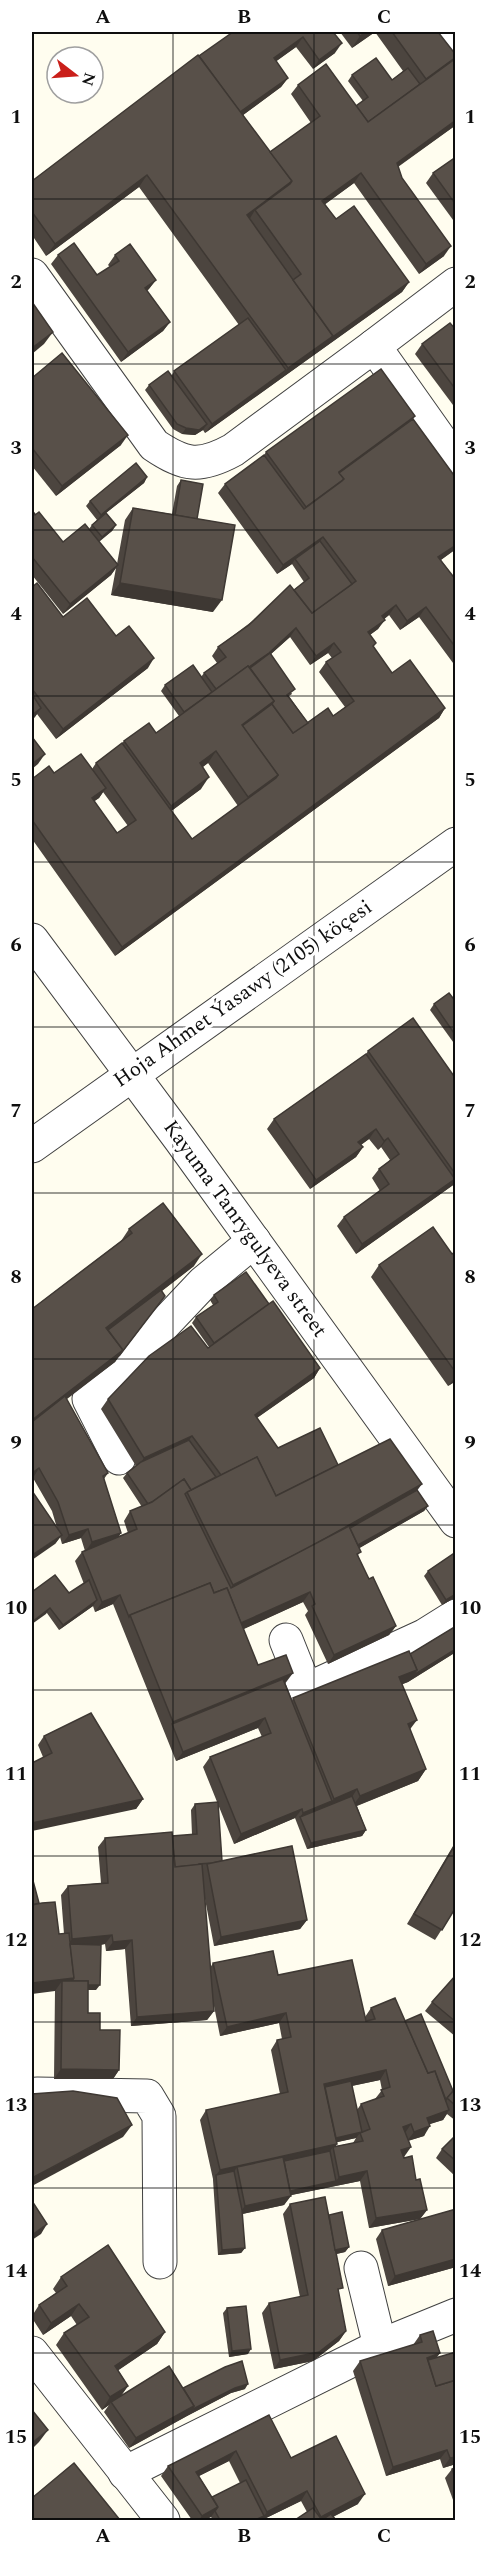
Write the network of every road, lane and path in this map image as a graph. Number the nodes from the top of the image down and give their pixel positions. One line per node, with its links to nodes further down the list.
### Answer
1 (448, 32): 2 (street)
2 (456, 41)
3 (32, 275): 5 (street)
4 (456, 284): 5 (street)
5 (374, 346): 6 (street)
6 (456, 462)
7 (456, 843): 9 (street, Hoja Ahmet Ýasawy (2105) köçesi)
8 (32, 940): 9 (street, Kayuma Tanrygulyeva street)
9 (131, 1073): 10 (street, Hoja Ahmet Ýasawy (2105) köçesi); 11 (street, Kayuma Tanrygulyeva street)
10 (32, 1146)
11 (254, 1241): 12 (street); 13 (street, Kayuma Tanrygulyeva street)
12 (119, 1458)
13 (456, 1521)
14 (456, 1616): 15 (street)
15 (286, 1640)
16 (32, 2096): 17 (street)
17 (160, 2262)
18 (361, 2268): 20 (street)
19 (456, 2315): 20 (street)
20 (380, 2346): 22 (street)
21 (32, 2353): 22 (street)
22 (125, 2473): 23 (street)
23 (163, 2520)

